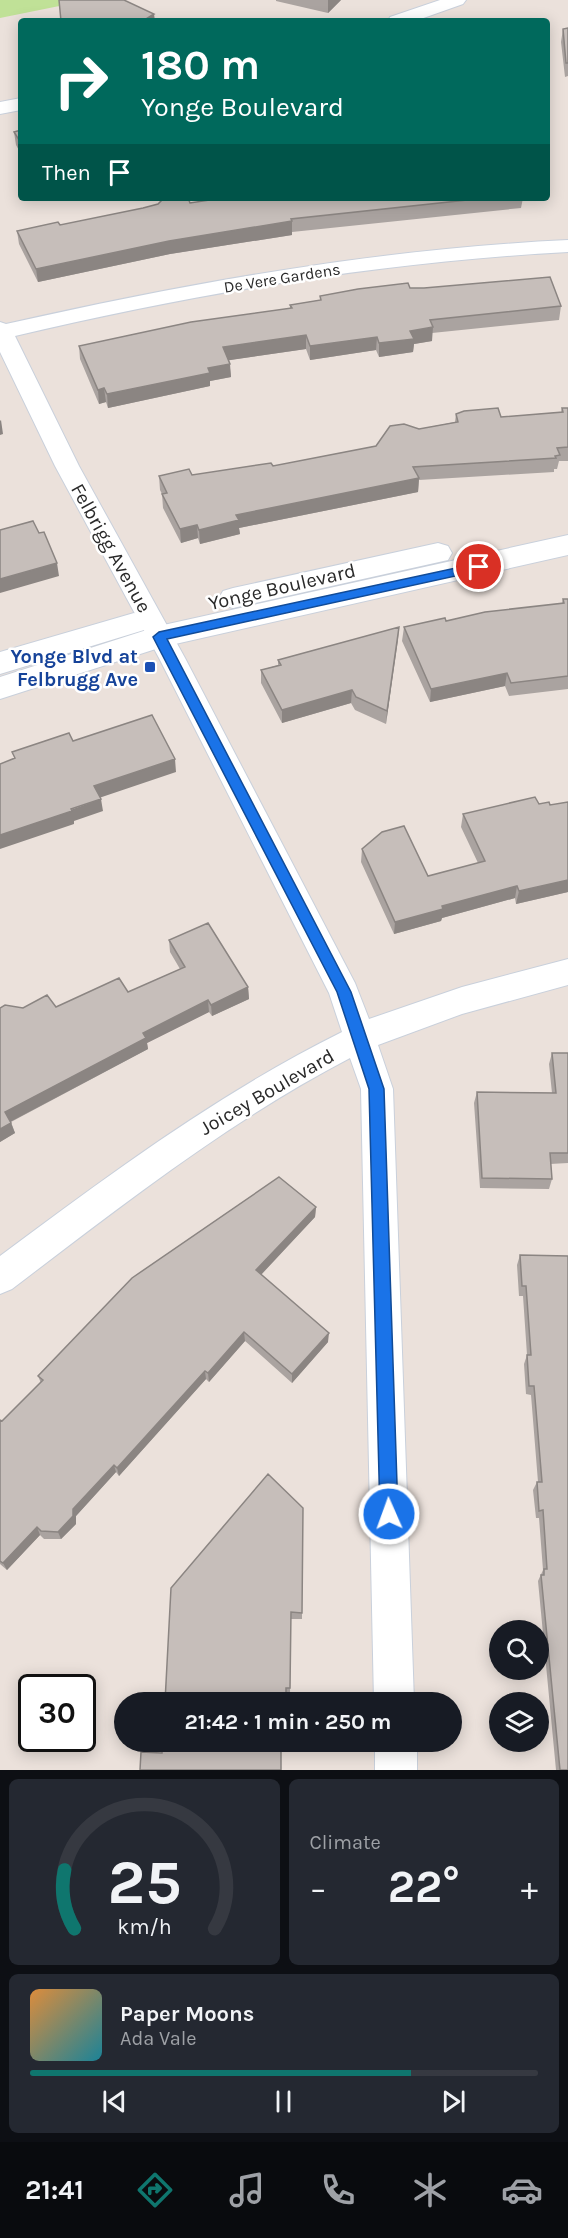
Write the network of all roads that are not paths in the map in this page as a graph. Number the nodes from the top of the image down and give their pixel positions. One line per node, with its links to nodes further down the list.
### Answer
1 (457, 0): 2 (street)
2 (406, 18)
3 (18, 105): 4 (street)
4 (0, 108)
5 (568, 246): 6 (street, De Vere Gardens)
6 (1, 331): 9 (street, Felbrigg Avenue)
7 (568, 523): 9 (street, Yonge Boulevard)
8 (568, 545): 9 (street, Yonge Boulevard)
9 (154, 627): 10 (street, Yonge Boulevard); 11 (street, Yonge Boulevard); 13 (street, Felbrigg Avenue)
10 (0, 663)
11 (0, 688)
12 (568, 972): 13 (street, Joicey Boulevard)
13 (360, 1038): 14 (street, Joicey Boulevard); 15 (street, Felbrigg Avenue)
14 (0, 1277)
15 (394, 1692)
16 (396, 1752): 17 (street)
17 (396, 1770)

